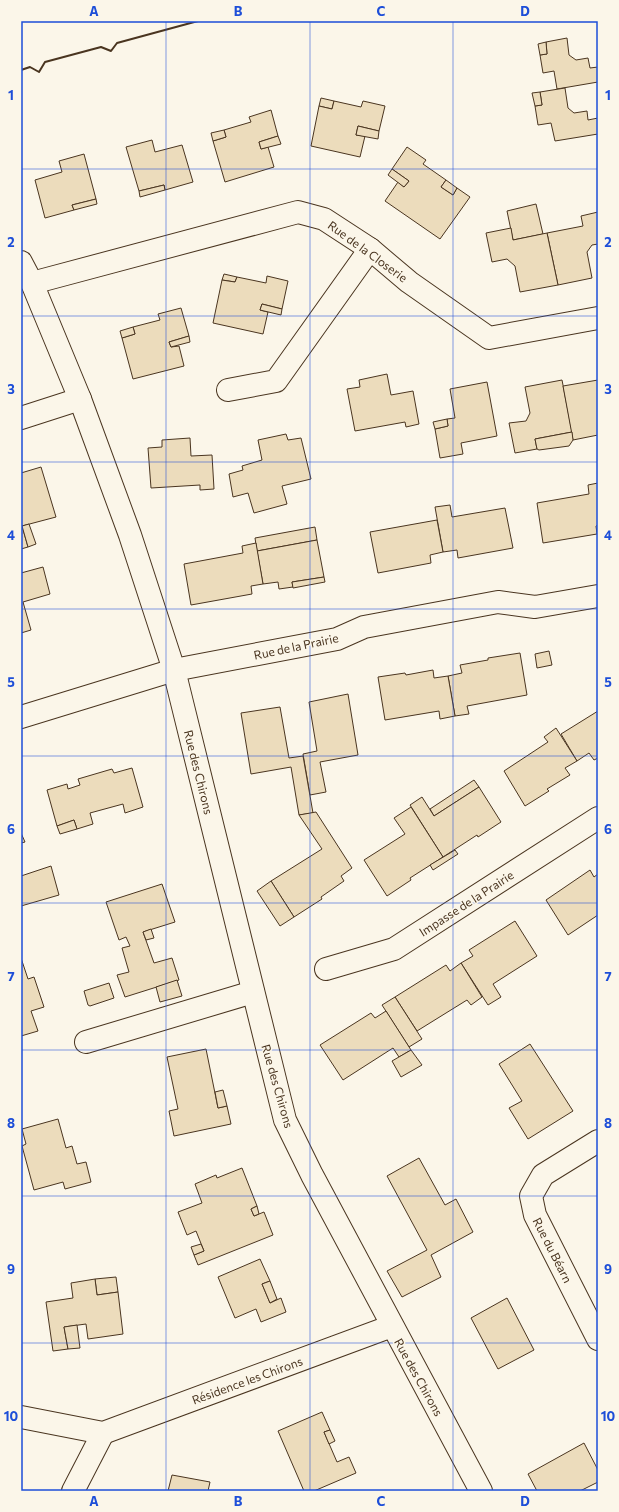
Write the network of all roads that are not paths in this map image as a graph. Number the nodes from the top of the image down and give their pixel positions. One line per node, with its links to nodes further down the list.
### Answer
1 (370, 249): 3 (street, Rue de la Closerie); 4 (street, Rue de la Closerie); 5 (street)
2 (21, 262): 3 (street, Rue des Chirons)
3 (32, 283): 6 (street, Rue des Chirons)
4 (598, 318)
5 (228, 390)
6 (80, 399): 7 (street); 9 (street, Rue des Chirons)
7 (21, 418)
8 (598, 596): 9 (street, Rue de la Prairie)
9 (174, 670): 10 (street, Rue de la Prairie); 13 (street, Rue des Chirons)
10 (21, 717)
11 (598, 818): 12 (street, Impasse de la Prairie)
12 (326, 970)
13 (253, 992): 14 (street); 16 (street, Rue des Chirons)
14 (86, 1042)
15 (598, 1141): 17 (street, Rue du Béarn)
16 (392, 1326): 19 (street, Résidence les Chirons); 21 (street, Rue des Chirons)
17 (598, 1339)
18 (21, 1417): 19 (street)
19 (103, 1433): 20 (street)
20 (73, 1491)
21 (481, 1491)

